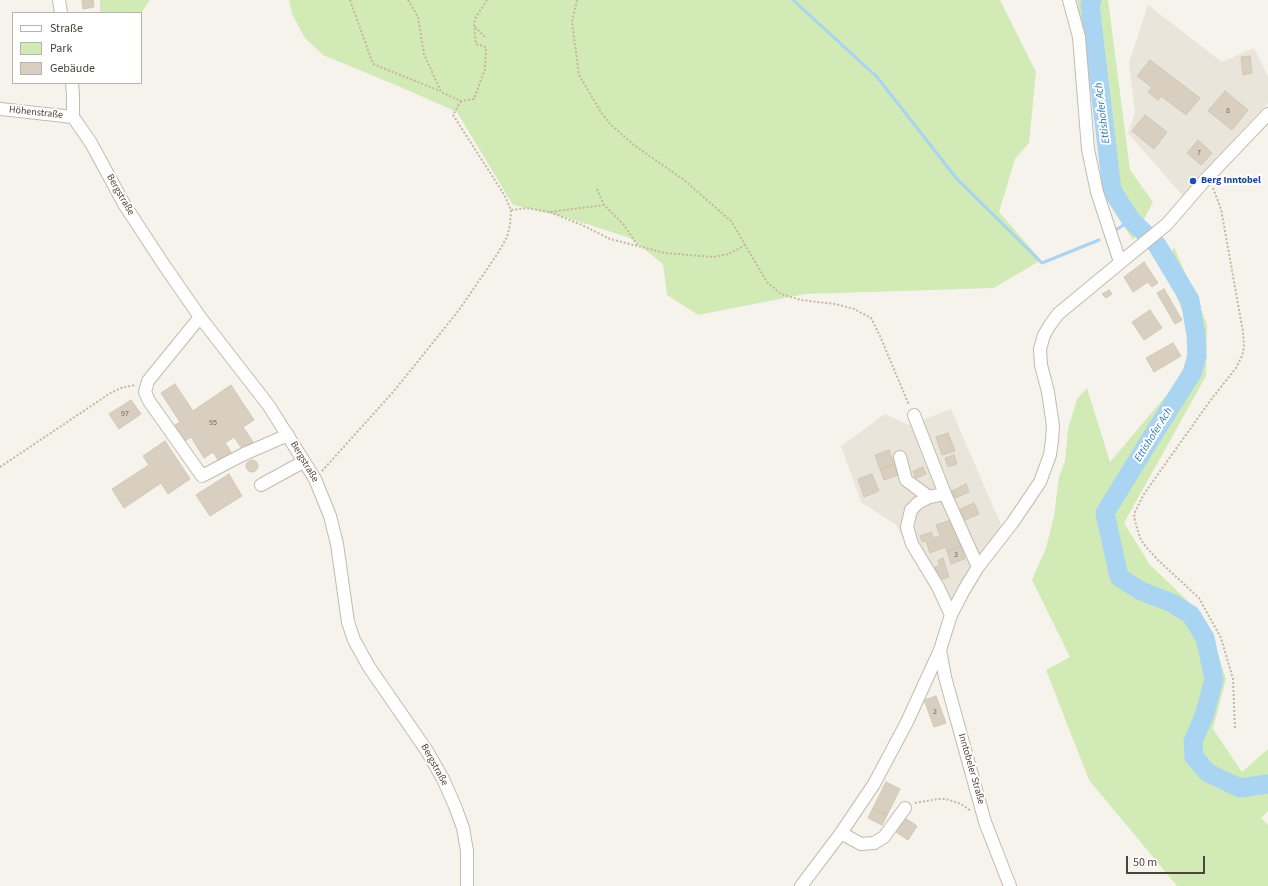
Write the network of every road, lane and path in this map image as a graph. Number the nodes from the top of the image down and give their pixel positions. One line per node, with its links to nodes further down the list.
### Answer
1 (59, 0): 7 (street)
2 (350, 0): 11 (path)
3 (408, 0): 11 (path)
4 (486, 0): 8 (path)
5 (577, 0): 21 (path)
6 (1069, 0): 23 (street)
7 (61, 12)
8 (474, 26): 9 (path); 12 (path)
9 (485, 37)
10 (72, 84): 15 (street)
11 (441, 92): 12 (path)
12 (461, 100): 19 (path)
13 (0, 109): 15 (street, Höhenstraße)
14 (1268, 114): 16 (street)
15 (73, 117): 24 (street, Bergstraße)
16 (1206, 179): 23 (street); 38 (path)
17 (597, 189): 18 (path)
18 (604, 205): 20 (path); 22 (path)
19 (511, 210): 20 (path); 31 (path)
20 (549, 212): 22 (path)
21 (745, 245): 22 (path); 26 (path)
22 (638, 246)
23 (1120, 262): 35 (street)
24 (200, 317): 25 (street); 27 (street, Bergstraße)
25 (146, 388): 27 (street); 30 (path)
26 (914, 415): 33 (street)
27 (288, 436): 29 (street, Bergstraße)
28 (900, 457): 34 (street)
29 (303, 462): 31 (street, Bergstraße); 32 (street)
30 (0, 467)
31 (315, 479): 42 (street, Bergstraße)
32 (261, 485)
33 (945, 494): 34 (street); 35 (street)
34 (929, 497): 36 (street)
35 (978, 567): 36 (street)
36 (951, 615): 37 (street)
37 (940, 650): 40 (street, Inntobeler Straße); 41 (street)
38 (1235, 729)
39 (905, 808): 40 (path); 41 (street)
40 (985, 822): 44 (street, Inntobeler Straße)
41 (841, 833): 43 (street)
42 (467, 886)
43 (801, 886)
44 (1010, 886)

